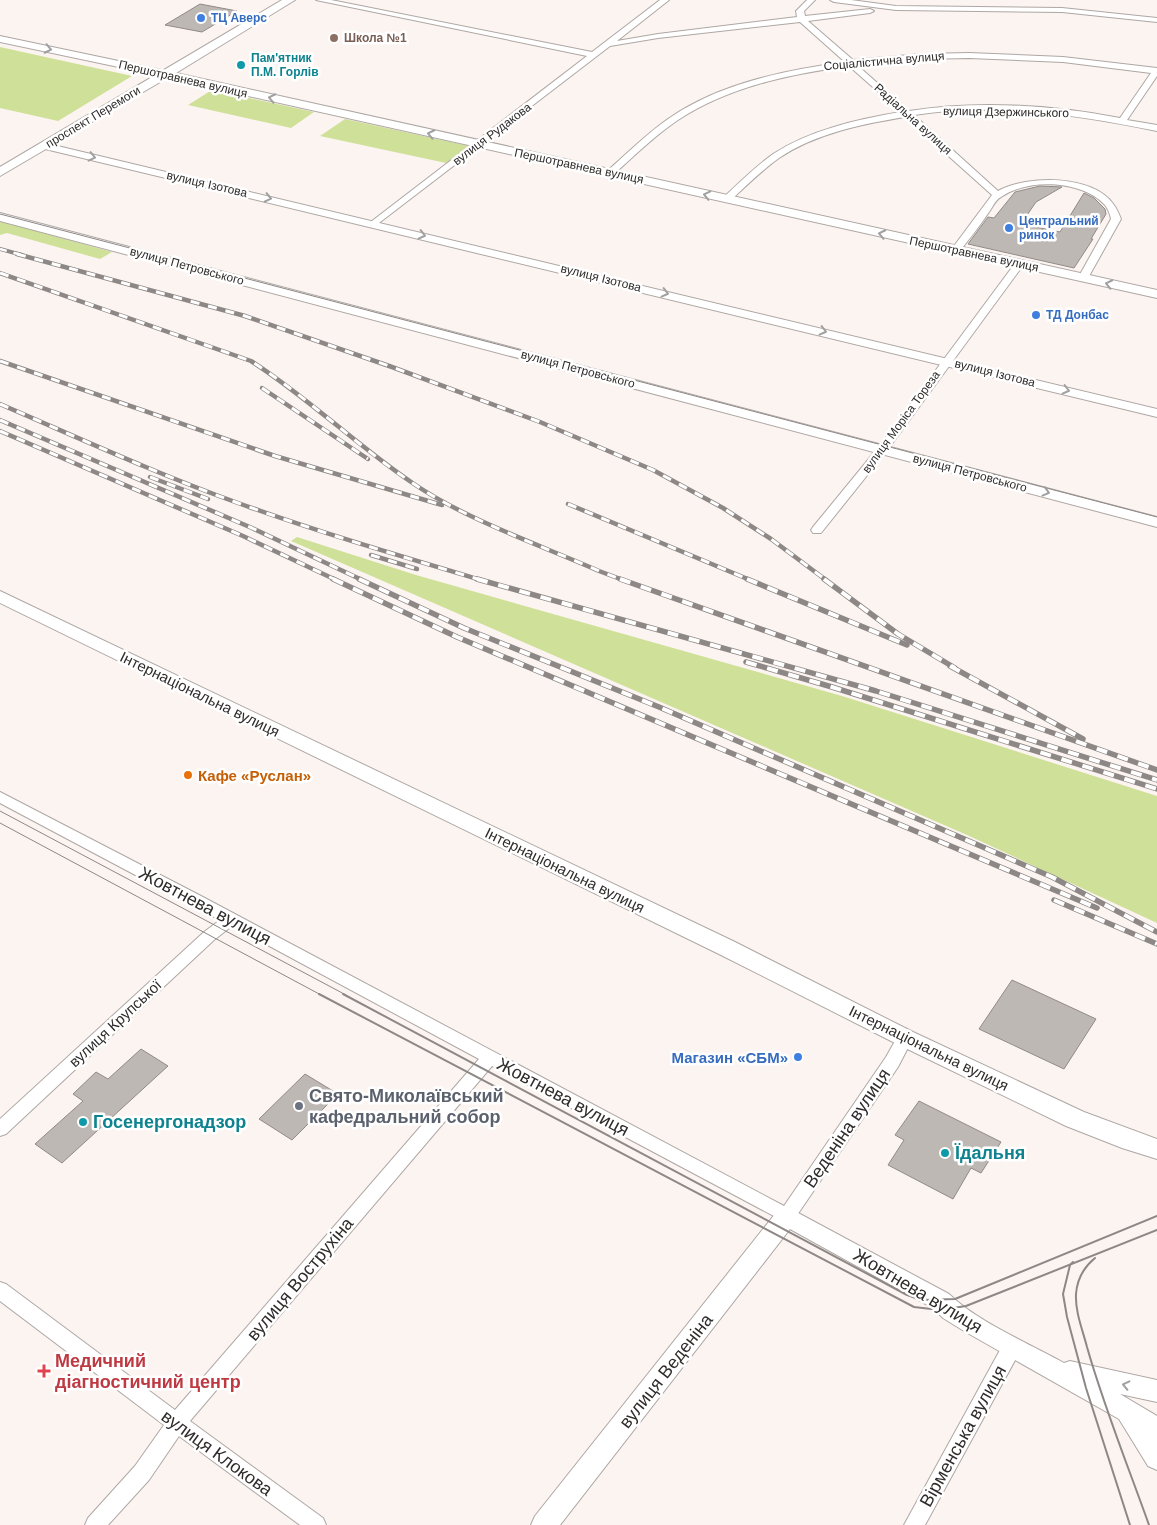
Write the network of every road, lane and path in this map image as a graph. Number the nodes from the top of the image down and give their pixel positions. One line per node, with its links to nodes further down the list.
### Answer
1 (290, 0): 14 (main road, проспект Перемоги)
2 (320, 0): 11 (street)
3 (665, 0): 10 (street, вулиця Рудакова)
4 (811, 0): 7 (street)
5 (834, 0): 6 (street)
6 (896, 8): 7 (street); 8 (street)
7 (801, 18): 10 (street); 12 (street, Радіальна вулиця)
8 (1157, 20)
9 (0, 39): 14 (street, Першотравнева вулиця, one-way to 14)
10 (608, 44): 11 (street, вулиця Рудакова)
11 (595, 55): 18 (street, вулиця Рудакова)
12 (850, 63): 13 (street, Соціалістична вулиця); 15 (street, Радіальна вулиця); 21 (street, Соціалістична вулиця)
13 (1157, 71): 16 (street)
14 (166, 74): 18 (main road, Першотравнева вулиця, one-way to 14); 19 (main road, проспект Перемоги)
15 (908, 115): 16 (street, вулиця Дзержинського); 22 (street, Радіальна вулиця); 23 (street, вулиця Дзержинського)
16 (1123, 120): 17 (street, вулиця Дзержинського)
17 (1157, 128)
18 (478, 144): 21 (main road, Першотравнева вулиця); 26 (street, вулиця Рудакова)
19 (45, 146): 20 (main road, проспект Перемоги); 26 (street, вулиця Ізотова, one-way to 26)
20 (0, 172)
21 (610, 173): 23 (main road, Першотравнева вулиця, one-way to 21)
22 (997, 195): 27 (street); 29 (street)
23 (726, 199): 27 (main road, Першотравнева вулиця, one-way to 23)
24 (0, 208): 33 (main road, вулиця Петровського)
25 (0, 217): 33 (main road, вулиця Петровського)
26 (375, 223): 31 (street, вулиця Ізотова, one-way to 31)
27 (956, 250): 28 (main road, Першотравнева вулиця)
28 (1019, 264): 29 (main road, Першотравнева вулиця); 31 (street, вулиця Моріса Тореза)
29 (1083, 278): 30 (main road, Першотравнева вулиця, one-way to 29)
30 (1157, 294)
31 (946, 361): 32 (street, вулиця Ізотова, one-way to 32); 33 (street, вулиця Моріса Тореза)
32 (1157, 413)
33 (886, 445): 34 (main road, вулиця Петровського); 35 (main road, вулиця Петровського, one-way to 35); 36 (street, вулиця Моріса Тореза)
34 (1157, 508)
35 (1157, 522)
36 (817, 530)
37 (0, 596): 40 (main road, Інтернаціональна вулиця)
38 (0, 798): 39 (street, Жовтнева вулиця)
39 (230, 919): 41 (street, Жовтнева вулиця); 42 (street, вулиця Крупської)
40 (905, 1038): 43 (main road, Інтернаціональна вулиця); 47 (street, Веденіна вулиця)
41 (489, 1058): 47 (street, Жовтнева вулиця); 53 (street, вулиця Вострухіна)
42 (0, 1129)
43 (1131, 1141): 44 (main road); 45 (main road, Інтернаціональна вулиця); 46 (main road, Інтернаціональна вулиця)
44 (1157, 1144)
45 (1157, 1149)
46 (1157, 1161)
47 (787, 1216): 49 (street, Жовтнева вулиця); 58 (street, вулиця Веденіна)
48 (0, 1290): 53 (street, вулиця Клокова)
49 (1012, 1348): 50 (street, Жовтнева вулиця); 59 (street, Вірменська вулиця)
50 (1039, 1362): 51 (street, one-way to 50); 52 (street, Жовтнева вулиця)
51 (1157, 1391)
52 (1119, 1406): 54 (street, Жовтнева вулиця); 55 (street, Жовтнева вулиця)
53 (176, 1424): 56 (street, вулиця Вострухіна); 57 (street, вулиця Клокова)
54 (1157, 1430)
55 (1157, 1458)
56 (94, 1525)
57 (316, 1525)
58 (544, 1525)
59 (914, 1525)

